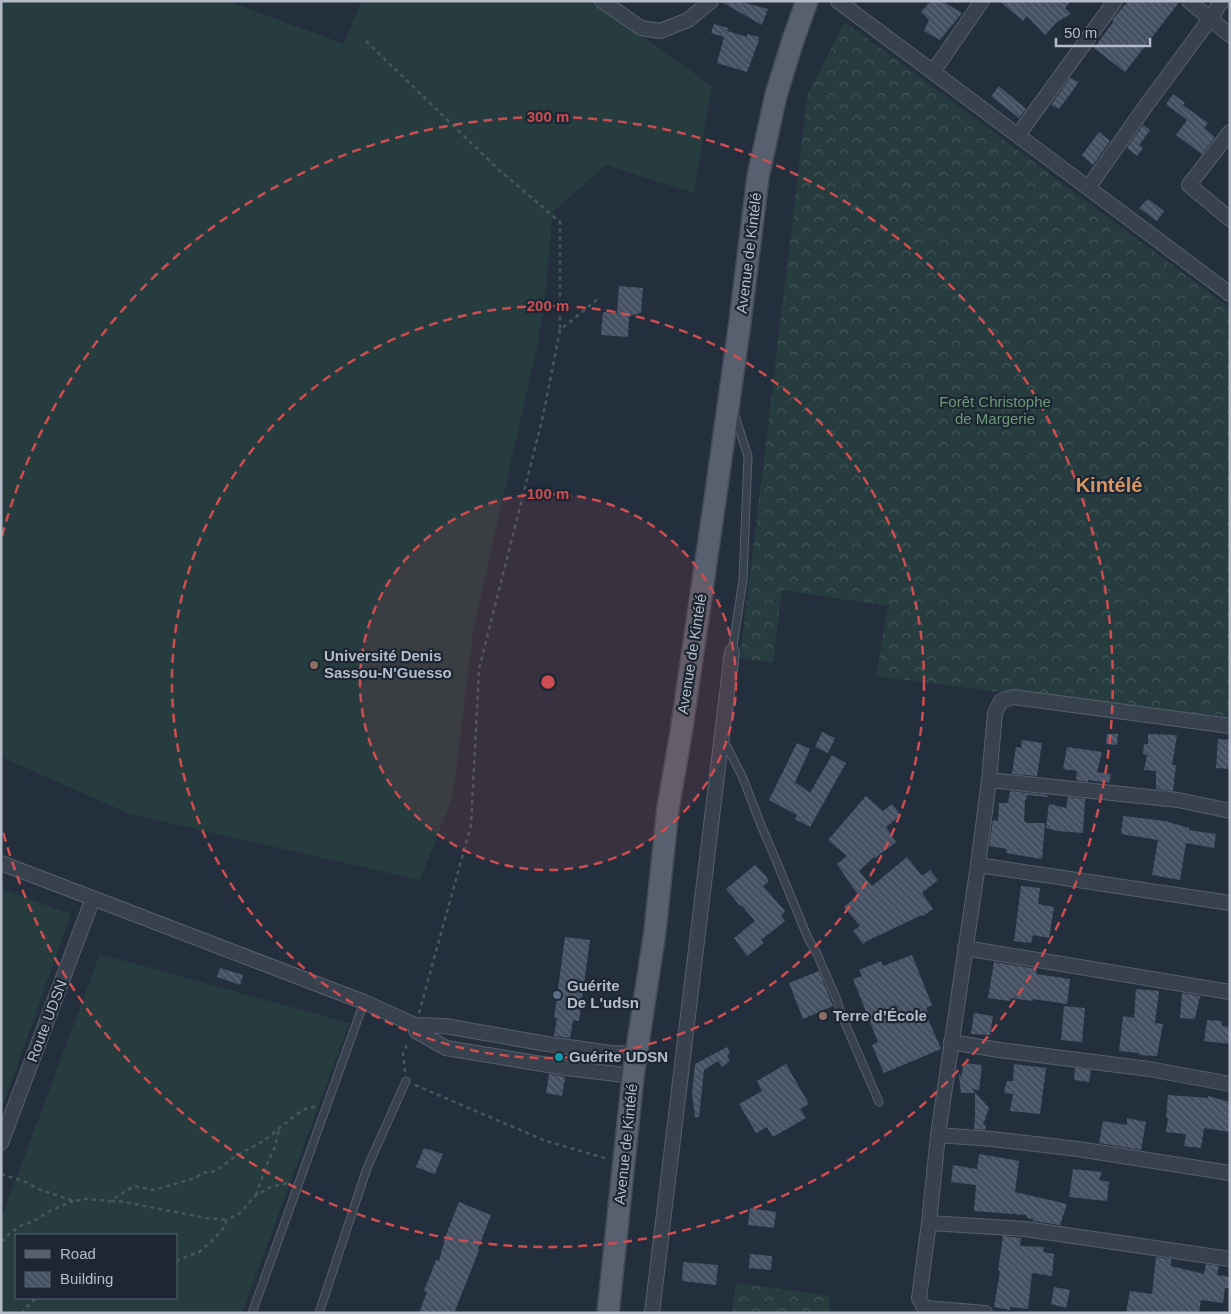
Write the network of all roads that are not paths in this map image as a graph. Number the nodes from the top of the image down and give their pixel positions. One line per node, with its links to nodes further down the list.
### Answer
1 (602, 1): 2 (street)
2 (711, 1)
3 (807, 1): 17 (main road, Avenue de Kintélé)
4 (838, 1): 11 (street)
5 (982, 1): 11 (street)
6 (1114, 1): 13 (street)
7 (1189, 1): 9 (street)
8 (1222, 1): 9 (street)
9 (1210, 19): 10 (street); 14 (street)
10 (1230, 35)
11 (933, 72): 13 (street)
12 (1230, 132): 15 (street)
13 (1018, 135): 14 (street)
14 (1088, 188): 16 (street)
15 (1230, 219)
16 (1228, 289)
17 (730, 399): 18 (lane); 32 (main road, Avenue de Kintélé)
18 (732, 652): 20 (street)
19 (1230, 726): 21 (street)
20 (722, 737): 36 (lane); 45 (street)
21 (989, 780): 22 (street); 24 (street)
22 (1230, 811)
23 (1, 863): 25 (street)
24 (978, 865): 26 (street); 27 (street)
25 (93, 898): 29 (street); 38 (street, Route UDSN)
26 (1230, 904)
27 (965, 948): 28 (street); 31 (street)
28 (1230, 992)
29 (364, 1002): 30 (street); 42 (lane)
30 (416, 1025): 32 (street); 34 (street)
31 (951, 1042): 35 (street); 37 (street)
32 (630, 1048): 34 (main road, Avenue de Kintélé)
33 (406, 1081): 43 (lane)
34 (626, 1081): 44 (main road, Avenue de Kintélé)
35 (1230, 1084)
36 (878, 1102)
37 (938, 1135): 39 (street); 40 (street)
38 (1, 1143)
39 (1230, 1173)
40 (929, 1224): 41 (street); 46 (street)
41 (1230, 1259)
42 (252, 1313)
43 (319, 1313)
44 (608, 1313)
45 (652, 1313)
46 (985, 1313)

